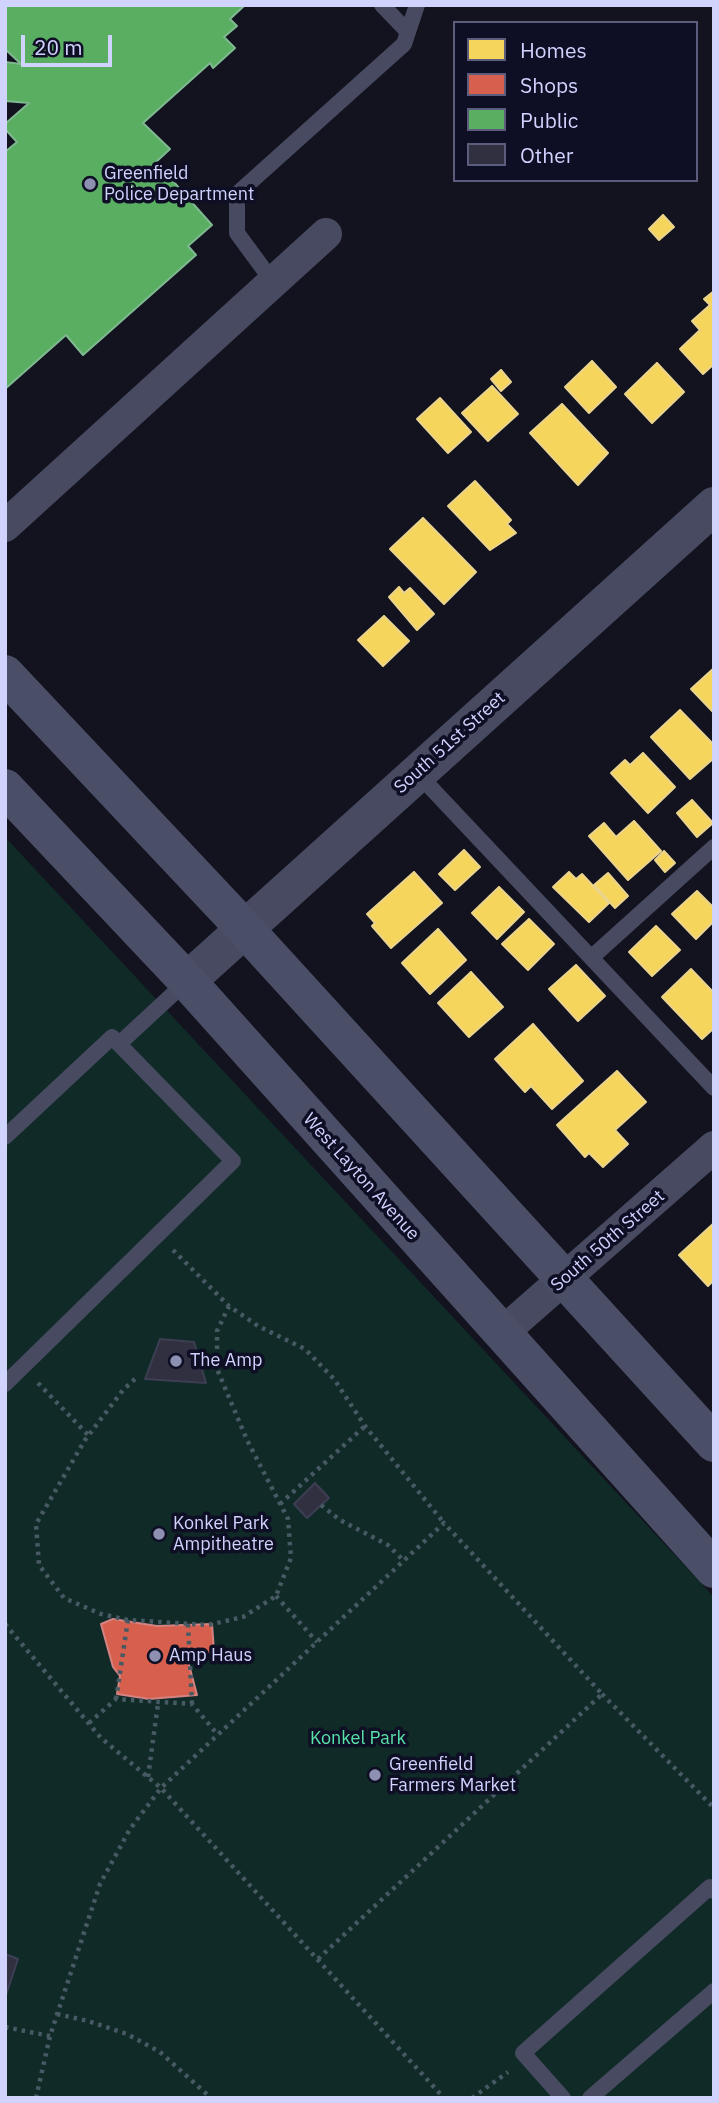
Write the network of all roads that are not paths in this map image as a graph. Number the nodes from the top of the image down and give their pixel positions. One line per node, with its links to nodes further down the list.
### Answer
1 (382, 5): 3 (lane)
2 (417, 5): 3 (lane)
3 (408, 32): 5 (lane)
4 (326, 234): 5 (street)
5 (273, 282): 7 (street)
6 (714, 506): 9 (street, South 51st Street)
7 (5, 526)
8 (5, 674): 12 (main road)
9 (417, 772): 12 (street, South 51st Street); 13 (lane)
10 (5, 788): 14 (main road, West Layton Avenue)
11 (714, 847): 13 (lane)
12 (244, 928): 14 (street, South 51st Street); 19 (main road)
13 (592, 957): 16 (lane)
14 (187, 981): 15 (lane); 20 (main road, West Layton Avenue)
15 (119, 1044): 17 (lane); 21 (lane)
16 (714, 1088)
17 (5, 1138)
18 (714, 1147): 19 (street, South 50th Street)
19 (562, 1281): 20 (street, South 50th Street); 22 (main road)
20 (501, 1334): 23 (main road, West Layton Avenue)
21 (5, 1384)
22 (714, 1443)
23 (714, 1569)
24 (714, 1891): 26 (lane)
25 (714, 1991): 27 (lane)
26 (563, 2098)
27 (590, 2098)

